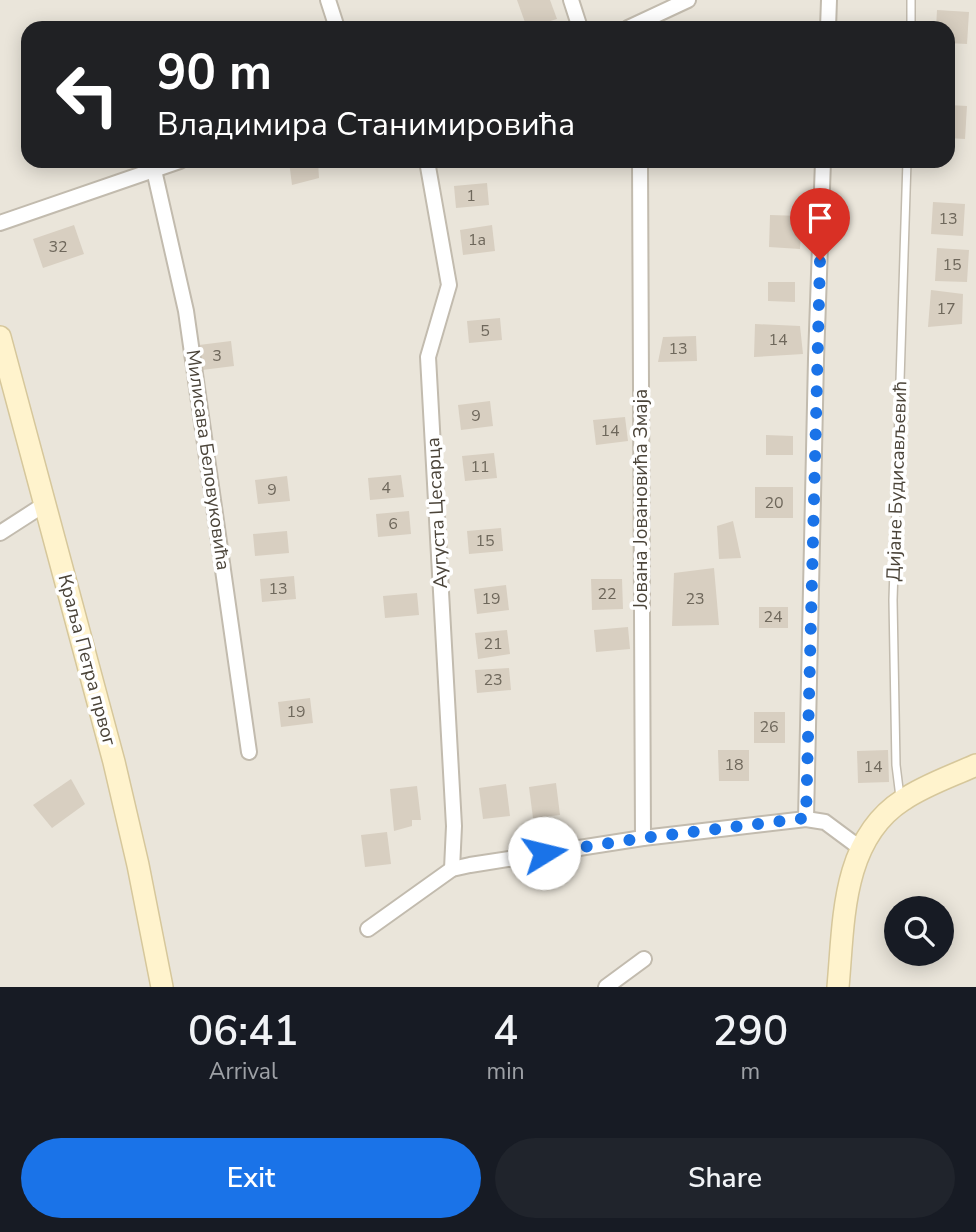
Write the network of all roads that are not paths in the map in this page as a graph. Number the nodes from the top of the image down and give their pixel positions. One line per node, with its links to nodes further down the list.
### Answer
1 (328, 0): 6 (street)
2 (571, 0): 7 (street)
3 (688, 0): 8 (street)
4 (829, 0): 9 (street)
5 (911, 0): 10 (lane)
6 (335, 21)
7 (578, 21)
8 (647, 21)
9 (828, 21)
10 (911, 21)
11 (160, 168): 16 (street)
12 (428, 168): 27 (street, Аугуста Цесарца)
13 (640, 168): 25 (street, Јована Јовановића Змаја)
14 (823, 168): 24 (street)
15 (907, 168): 23 (lane, Дијане Будисављевић)
16 (154, 170): 17 (street); 21 (street, Милисава Беловуковића)
17 (0, 223)
18 (0, 337): 19 (street, Краља Петра првог)
19 (45, 504): 20 (street); 30 (street, Краља Петра првог)
20 (0, 533)
21 (249, 752)
22 (976, 765): 23 (street)
23 (900, 801): 26 (street)
24 (806, 818): 25 (street); 26 (street)
25 (643, 838): 27 (street)
26 (860, 848): 32 (street)
27 (452, 869): 28 (street)
28 (368, 929)
29 (644, 959): 31 (street)
30 (162, 987)
31 (606, 987)
32 (838, 987)

